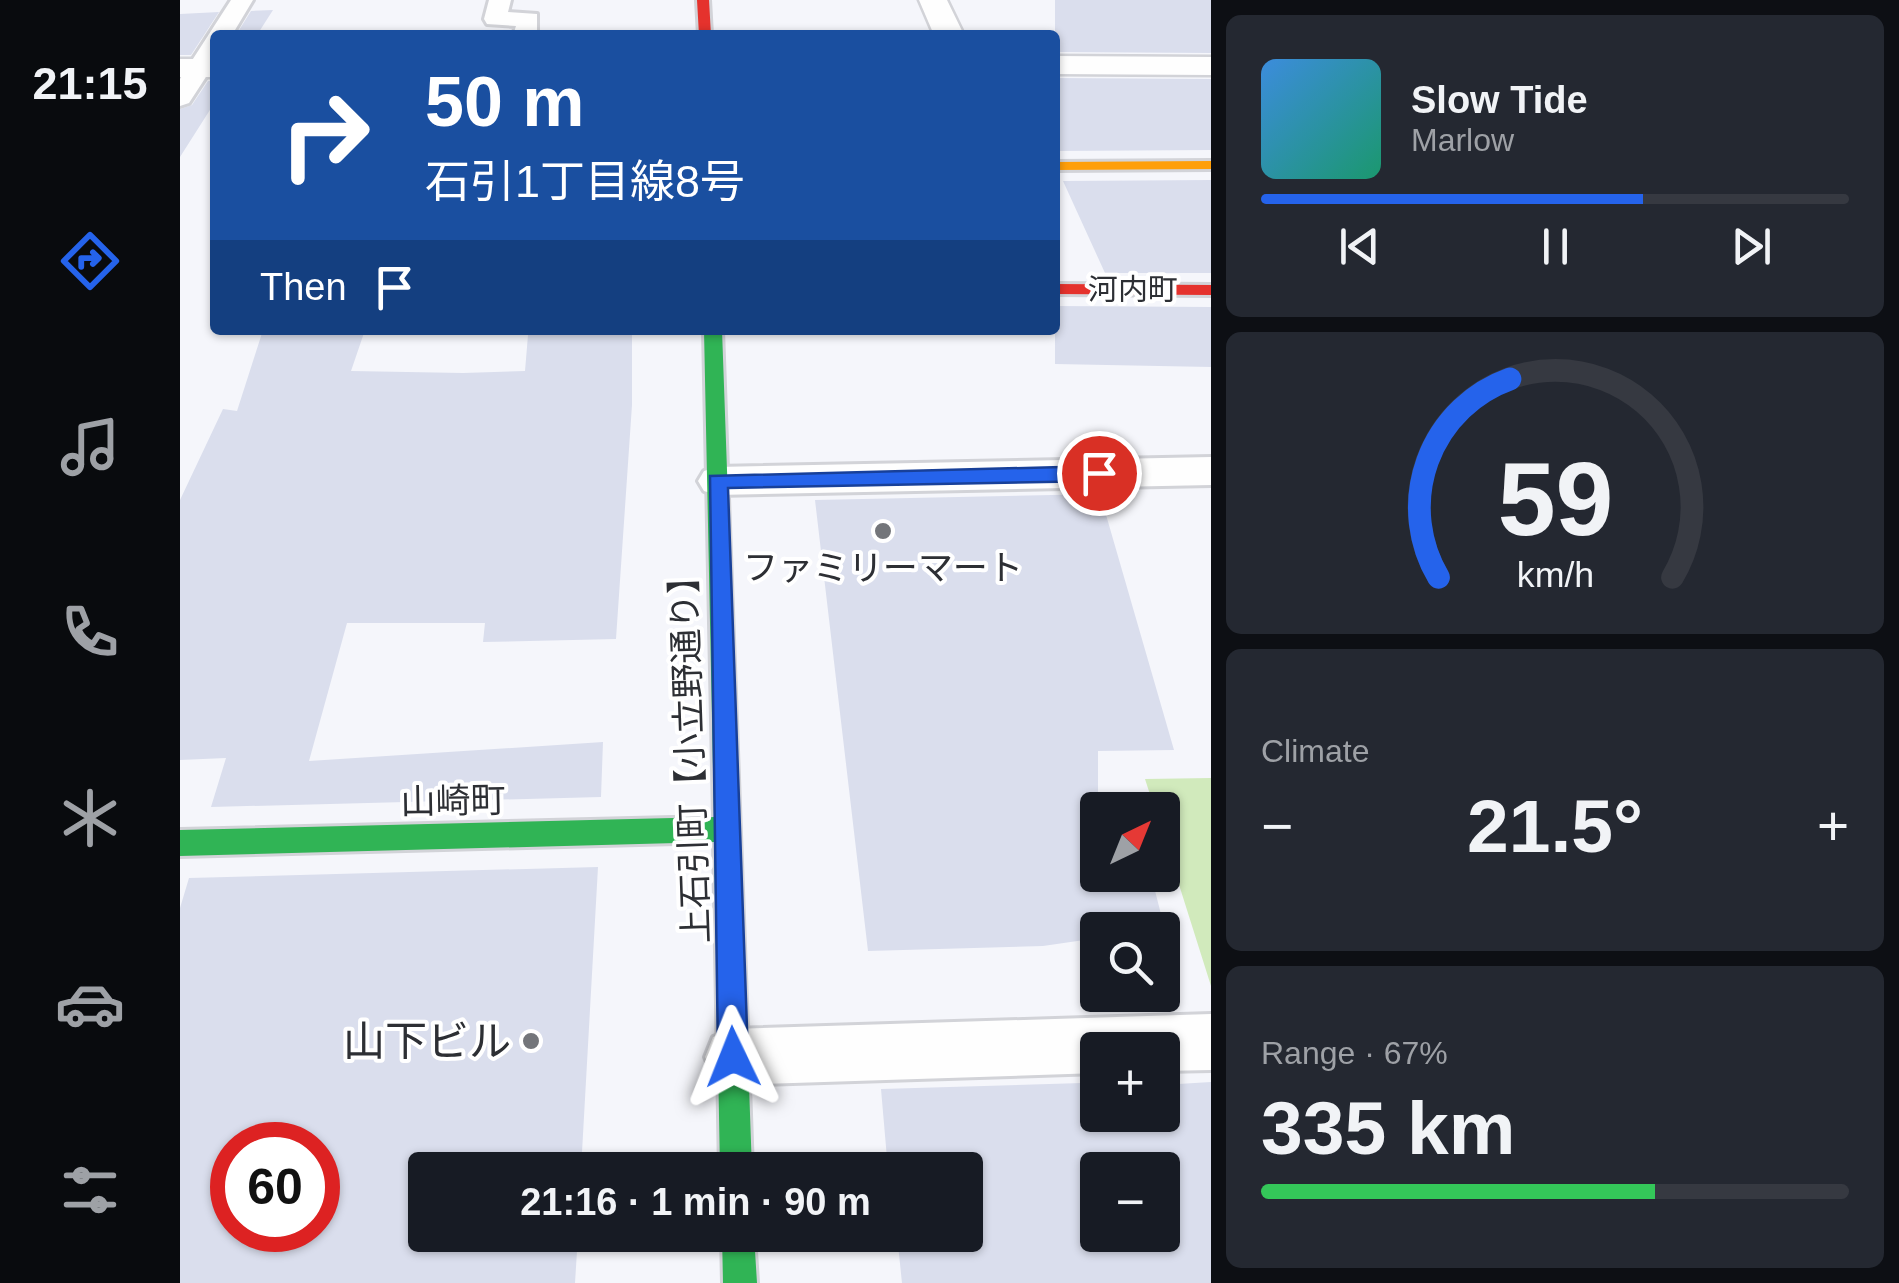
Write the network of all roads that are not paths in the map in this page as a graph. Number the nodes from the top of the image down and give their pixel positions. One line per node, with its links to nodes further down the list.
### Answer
1 (242, 0): 5 (lane)
2 (500, 0): 6 (lane)
3 (703, 0): 7 (main road)
4 (933, 0): 8 (street)
5 (223, 30)
6 (526, 30)
7 (705, 30)
8 (947, 30)
9 (202, 62): 12 (lane)
10 (1060, 64): 11 (street)
11 (1211, 66)
12 (180, 98)
13 (1211, 165): 14 (main road)
14 (1060, 166)
15 (1060, 290): 16 (main road, 河内町)
16 (1211, 290)
17 (714, 335): 19 (main road, 上石引町【小立野通り】)
18 (1211, 471): 19 (lane)
19 (718, 481): 20 (main road, 上石引町【小立野通り】)
20 (727, 829): 21 (main road, 山崎町); 23 (main road, 上石引町【小立野通り】)
21 (180, 843)
22 (1211, 1042): 23 (lane)
23 (733, 1057): 24 (main road, 上石引町【小立野通り】)
24 (736, 1152)
25 (739, 1252): 26 (main road)
26 (740, 1283)

